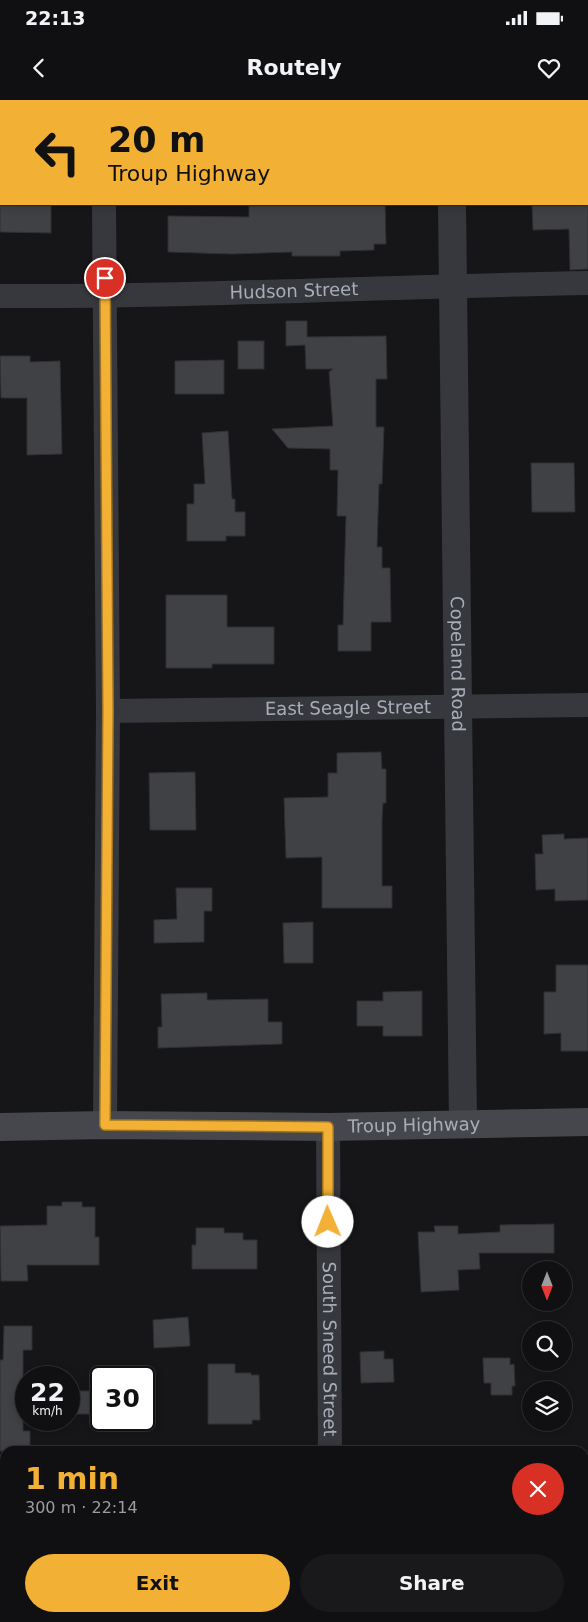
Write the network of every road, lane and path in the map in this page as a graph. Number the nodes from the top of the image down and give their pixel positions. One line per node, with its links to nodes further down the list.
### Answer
1 (104, 205): 6 (street)
2 (452, 205): 4 (street, Copeland Road)
3 (588, 284): 4 (street, Hudson Street)
4 (452, 285): 6 (street, Hudson Street); 8 (street, Copeland Road)
5 (0, 296): 6 (street, Hudson Street)
6 (105, 296): 9 (street)
7 (588, 704): 8 (street, East Seagle Street)
8 (457, 706): 9 (street, East Seagle Street); 11 (street, Copeland Road)
9 (108, 711): 12 (street)
10 (588, 1122): 11 (main road, Troup Highway)
11 (463, 1124): 14 (main road, Troup Highway)
12 (105, 1125): 13 (main road, Troup Highway); 14 (main road, Troup Highway)
13 (0, 1127)
14 (328, 1127): 15 (street, South Sneed Street)
15 (330, 1446)

